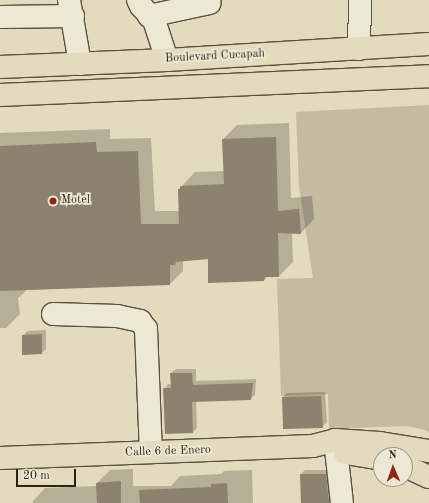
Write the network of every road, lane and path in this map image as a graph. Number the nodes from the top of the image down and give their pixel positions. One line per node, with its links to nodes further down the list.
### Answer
1 (360, 0): 7 (street)
2 (210, 4): 4 (street)
3 (71, 8): 5 (street); 9 (street)
4 (144, 8): 8 (street)
5 (0, 18)
6 (429, 44): 7 (main road, Boulevard Cucapah)
7 (360, 49): 8 (main road, Boulevard Cucapah)
8 (167, 60): 9 (main road, Boulevard Cucapah)
9 (80, 64): 10 (main road, Boulevard Cucapah)
10 (0, 67)
11 (429, 76): 12 (main road)
12 (0, 95)
13 (54, 314): 16 (street)
14 (336, 446): 15 (main road); 16 (main road, Calle 6 de Enero); 17 (main road); 21 (street)
15 (429, 451)
16 (151, 452): 18 (main road, Calle 6 de Enero)
17 (373, 457)
18 (0, 458)
19 (413, 470): 20 (main road)
20 (429, 477)
21 (342, 503)

